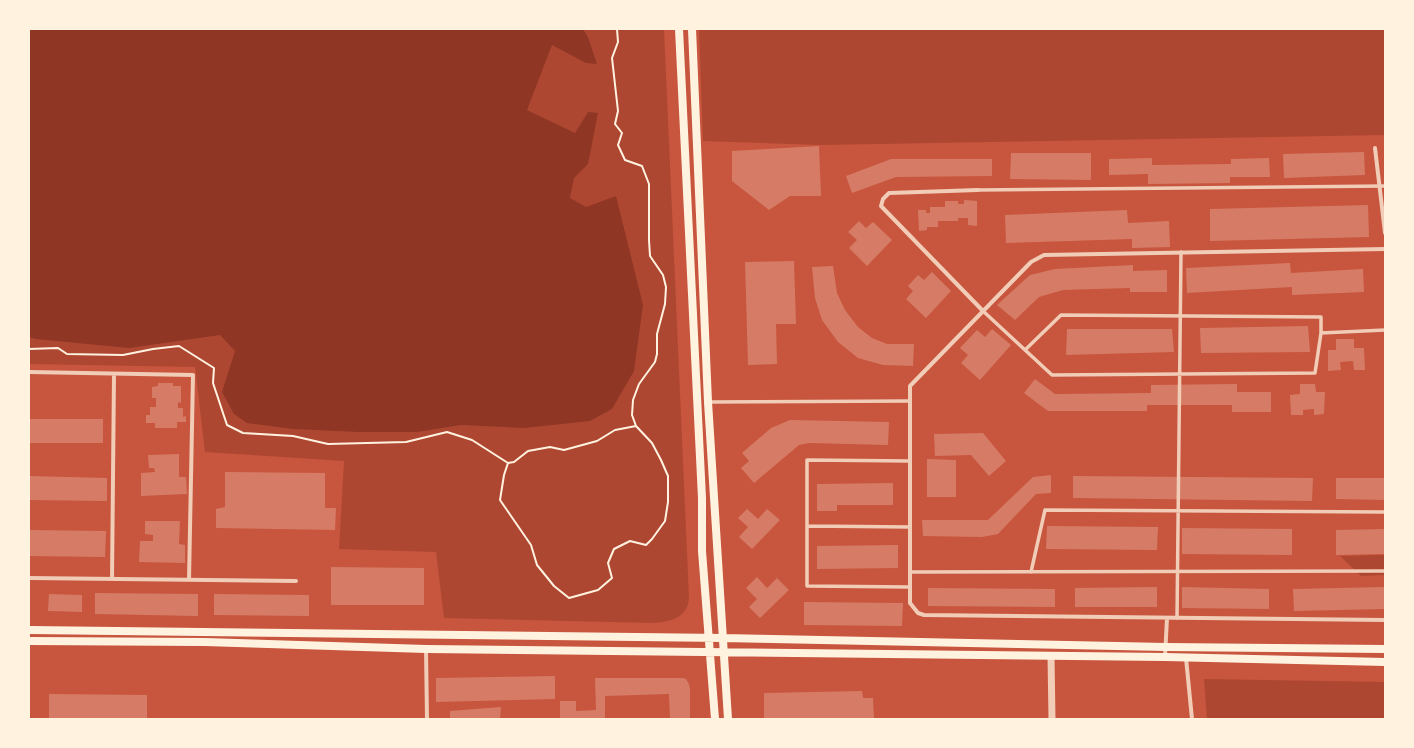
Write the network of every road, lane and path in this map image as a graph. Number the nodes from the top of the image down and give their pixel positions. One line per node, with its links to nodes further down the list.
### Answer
1 (617, 29): 22 (path)
2 (679, 29): 42 (main road)
3 (692, 29): 21 (main road)
4 (1376, 148): 5 (street)
5 (1380, 186): 6 (street); 7 (street); 8 (street)
6 (1385, 186)
7 (978, 190): 11 (street)
8 (1385, 233)
9 (1385, 249): 10 (street)
10 (1182, 252): 11 (street); 12 (street)
11 (983, 311): 16 (street); 20 (street)
12 (1181, 316): 14 (street); 16 (street); 19 (street)
13 (1385, 330): 14 (street)
14 (1321, 333): 19 (street)
15 (29, 349): 24 (path)
16 (1025, 350): 19 (street)
17 (29, 372): 18 (street)
18 (114, 374): 34 (street); 35 (street)
19 (1180, 374): 25 (street)
20 (910, 401): 21 (street); 23 (street)
21 (708, 402): 43 (main road)
22 (636, 426): 24 (path); 24 (path)
23 (910, 461): 27 (street); 28 (street)
24 (508, 463)
25 (1178, 510): 26 (street); 29 (street); 32 (street)
26 (1385, 512)
27 (806, 526): 28 (street); 37 (street)
28 (910, 527): 31 (street)
29 (1177, 571): 30 (street); 32 (street); 39 (street)
30 (1385, 571)
31 (910, 572): 32 (street); 37 (street)
32 (1031, 572)
33 (29, 578): 34 (street)
34 (112, 579): 35 (street)
35 (189, 580): 36 (street)
36 (296, 581)
37 (910, 587): 38 (street)
38 (1167, 618): 39 (street); 45 (street)
39 (1177, 618): 40 (street)
40 (1385, 620)
41 (29, 630): 42 (main road)
42 (709, 638): 43 (main road); 48 (main road)
43 (723, 638): 45 (main road); 49 (main road)
44 (29, 641): 46 (main road)
45 (1166, 647): 47 (main road); 51 (street)
46 (426, 649): 48 (main road); 54 (street)
47 (1385, 649)
48 (710, 652): 49 (main road); 55 (main road)
49 (724, 652): 50 (main road); 56 (main road)
50 (1051, 656): 51 (main road); 57 (street)
51 (1165, 657): 52 (main road)
52 (1186, 657): 53 (main road); 58 (street)
53 (1385, 662)
54 (427, 719)
55 (715, 719)
56 (728, 719)
57 (1052, 719)
58 (1192, 719)

